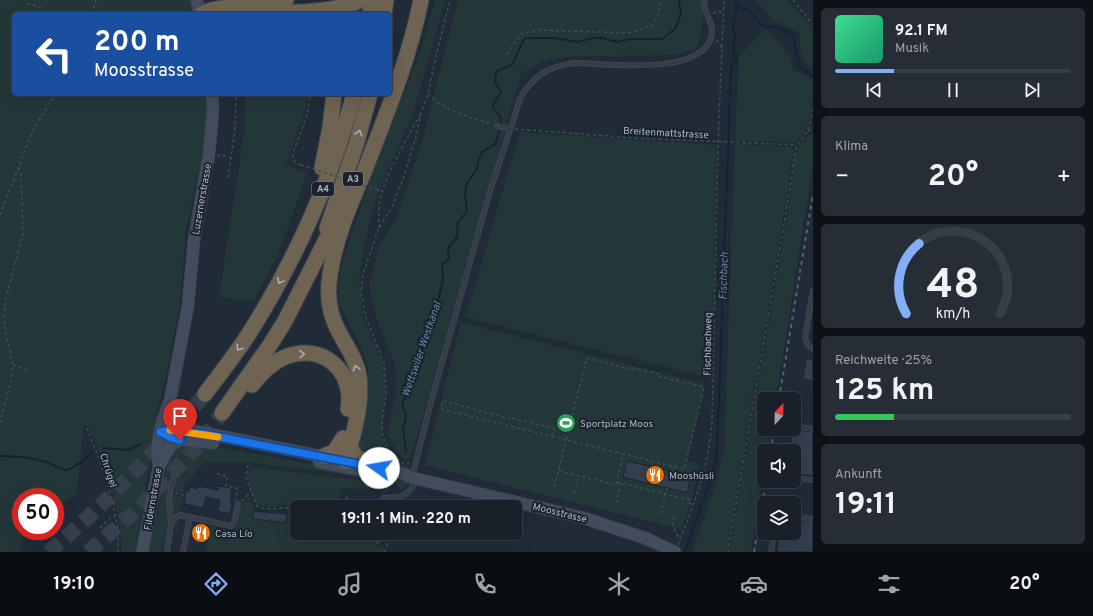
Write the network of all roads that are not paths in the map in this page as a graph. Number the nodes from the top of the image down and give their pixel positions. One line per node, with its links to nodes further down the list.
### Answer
1 (286, 0): 7 (highway)
2 (361, 0): 8 (highway)
3 (372, 0): 9 (highway)
4 (386, 0): 10 (highway)
5 (421, 0): 11 (highway); 31 (highway, one-way to 5)
6 (704, 0): 18 (lane)
7 (204, 8)
8 (295, 12)
9 (370, 12)
10 (384, 12)
11 (392, 82)
12 (212, 96): 24 (main road, Luzernerstrasse)
13 (334, 96): 19 (highway)
14 (353, 96): 19 (highway, A4)
15 (369, 96): 20 (highway, A4, one-way to 15)
16 (386, 96): 20 (highway, A3)
17 (497, 126): 18 (lane)
18 (510, 129): 36 (lane)
19 (298, 246): 23 (highway, A4, one-way to 23)
20 (315, 262): 31 (highway, A4, one-way to 31)
21 (813, 290): 22 (lane)
22 (813, 349)
23 (205, 394)
24 (170, 401): 25 (main road); 28 (main road)
25 (170, 416): 28 (main road); 29 (main road, Moosstrasse)
26 (801, 427): 27 (lane)
27 (813, 429)
28 (165, 433): 29 (main road, Moosstrasse); 30 (main road, Moosstrasse); 33 (main road)
29 (204, 434): 32 (main road, Moosstrasse)
30 (180, 440): 31 (main road, Moosstrasse); 33 (main road)
31 (344, 454): 32 (main road, Moosstrasse); 32 (highway); 34 (highway); 36 (main road, Moosstrasse)
32 (324, 456)
33 (159, 466): 46 (main road, Fildernstrasse)
34 (379, 468): 36 (main road, Moosstrasse)
35 (175, 471): 44 (lane)
36 (412, 478): 39 (lane); 49 (main road, Moosstrasse)
37 (801, 479): 38 (lane)
38 (813, 480)
39 (383, 498)
40 (238, 504): 41 (lane)
41 (190, 517): 44 (lane); 48 (lane)
42 (801, 517): 43 (lane)
43 (813, 519)
44 (171, 525): 47 (lane)
45 (773, 540): 50 (lane)
46 (142, 552)
47 (167, 552)
48 (183, 552)
49 (675, 552)
50 (770, 552)

